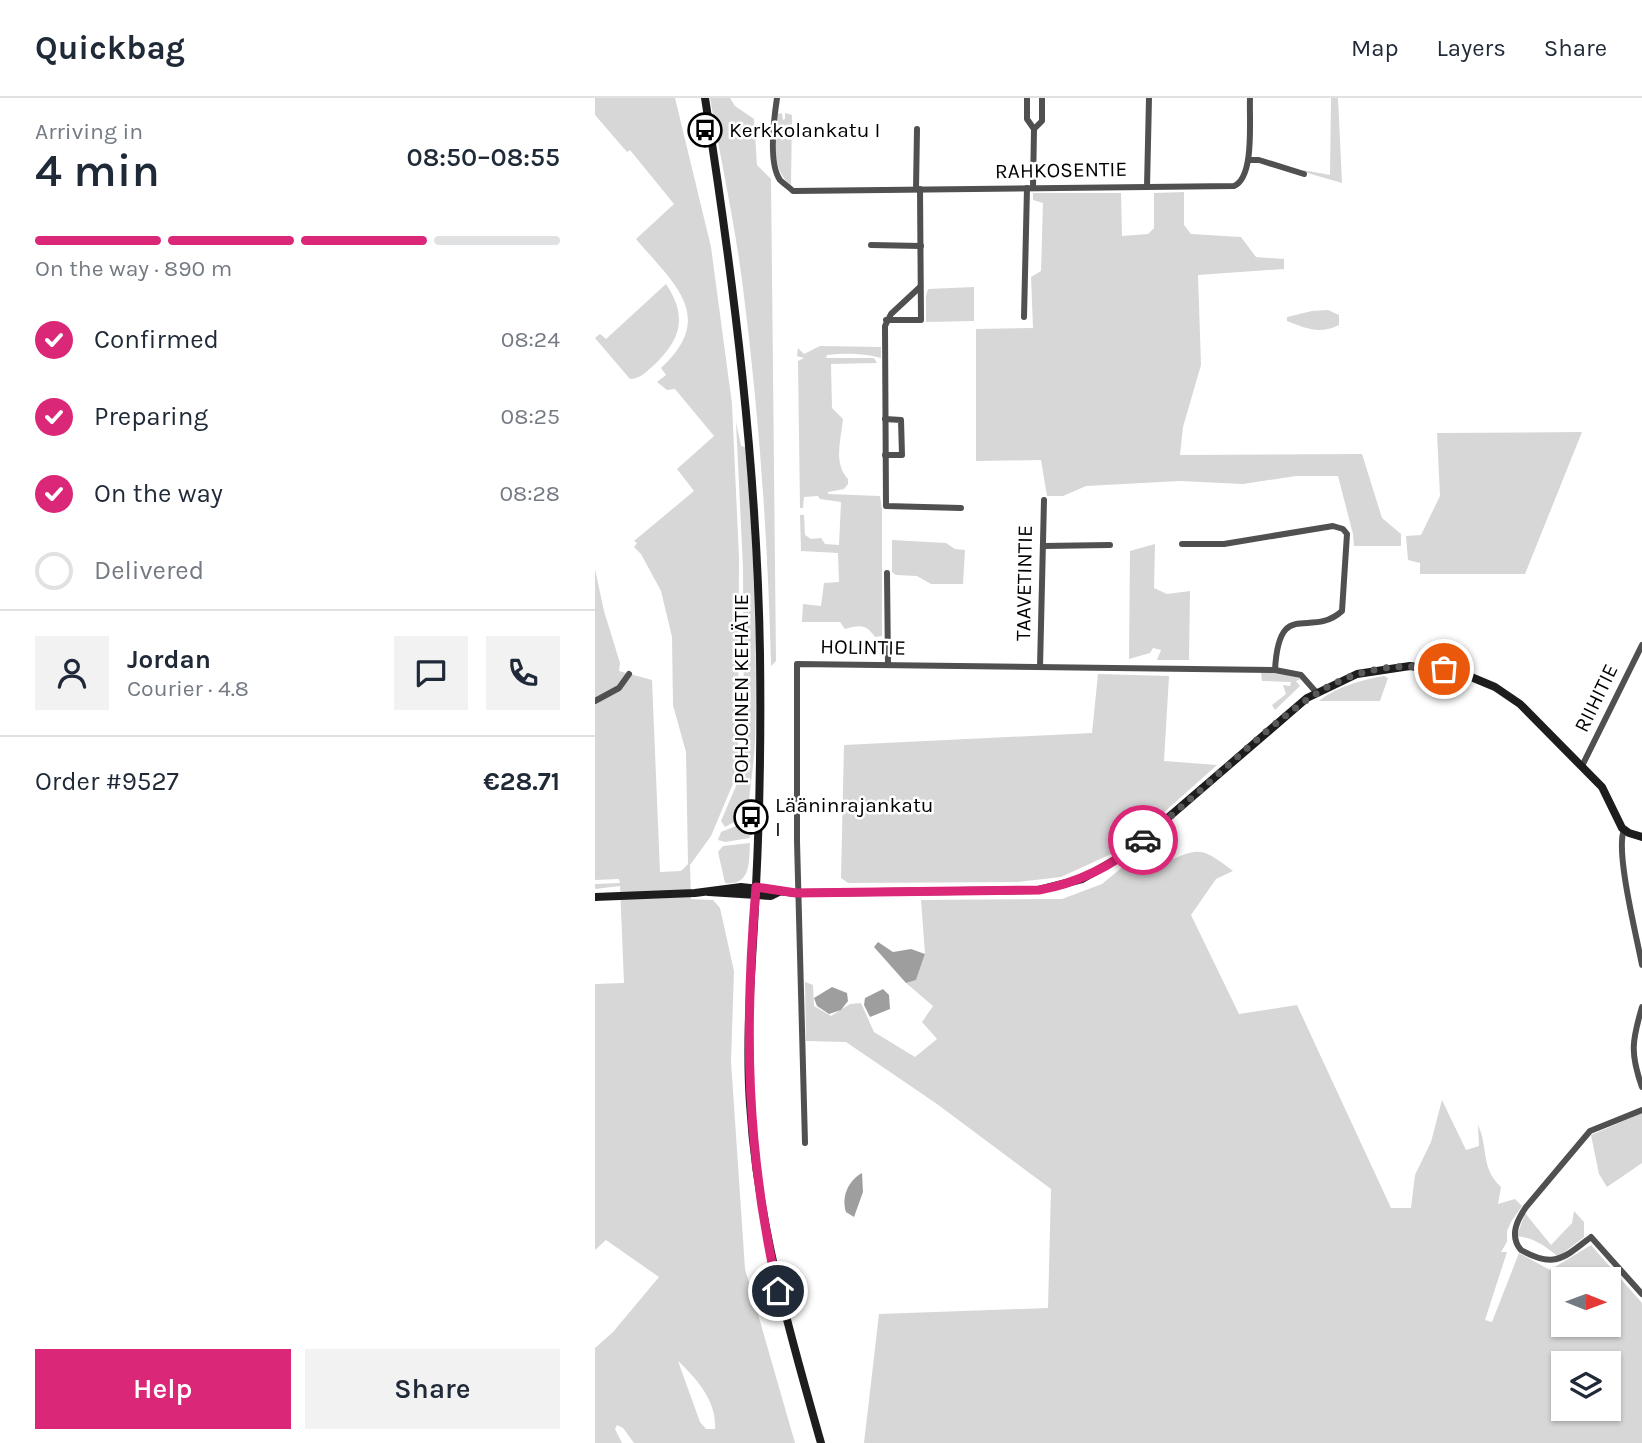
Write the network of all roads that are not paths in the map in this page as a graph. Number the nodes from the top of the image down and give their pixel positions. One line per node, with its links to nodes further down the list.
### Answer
1 (705, 98): 37 (main road, POHJOINEN KEHÄTIE)
2 (777, 98): 13 (street, RAHKOSENTIE)
3 (1027, 98): 8 (street)
4 (1042, 98): 8 (street)
5 (1149, 98): 11 (street)
6 (1250, 98): 9 (street)
7 (917, 129): 13 (street)
8 (1034, 129): 12 (street)
9 (1248, 160): 10 (street); 11 (street, RAHKOSENTIE)
10 (1304, 174)
11 (1147, 187): 12 (street, RAHKOSENTIE)
12 (1030, 188): 13 (street, RAHKOSENTIE); 17 (street)
13 (918, 189): 15 (street)
14 (871, 246): 15 (street)
15 (921, 246): 16 (street)
16 (920, 287): 18 (street); 18 (street)
17 (1024, 317)
18 (886, 320): 19 (street)
19 (885, 419): 20 (street); 20 (street)
20 (885, 455): 22 (street)
21 (1044, 499): 25 (street, TAAVETINTIE)
22 (961, 508)
23 (1182, 544): 30 (street)
24 (1110, 545): 25 (street)
25 (1042, 546): 29 (street, TAAVETINTIE)
26 (887, 573): 28 (street)
27 (1642, 645): 34 (street, RIIHITIE)
28 (888, 665): 29 (street, HOLINTIE); 38 (street, HOLINTIE)
29 (1040, 667): 30 (street, HOLINTIE)
30 (1275, 670): 32 (street, HOLINTIE)
31 (629, 674): 33 (street)
32 (1316, 692): 34 (main road); 38 (main road)
33 (595, 701)
34 (1582, 766): 35 (main road)
35 (1624, 830): 36 (main road); 40 (street)
36 (1642, 836)
37 (756, 891): 38 (main road); 39 (main road); 46 (main road, POHJOINEN KEHÄTIE)
38 (800, 893): 44 (street, HOLINTIE)
39 (595, 897)
40 (1642, 965)
41 (1642, 1007): 42 (street)
42 (1642, 1087)
43 (1642, 1110): 45 (street)
44 (805, 1143)
45 (1642, 1294)
46 (821, 1443)

